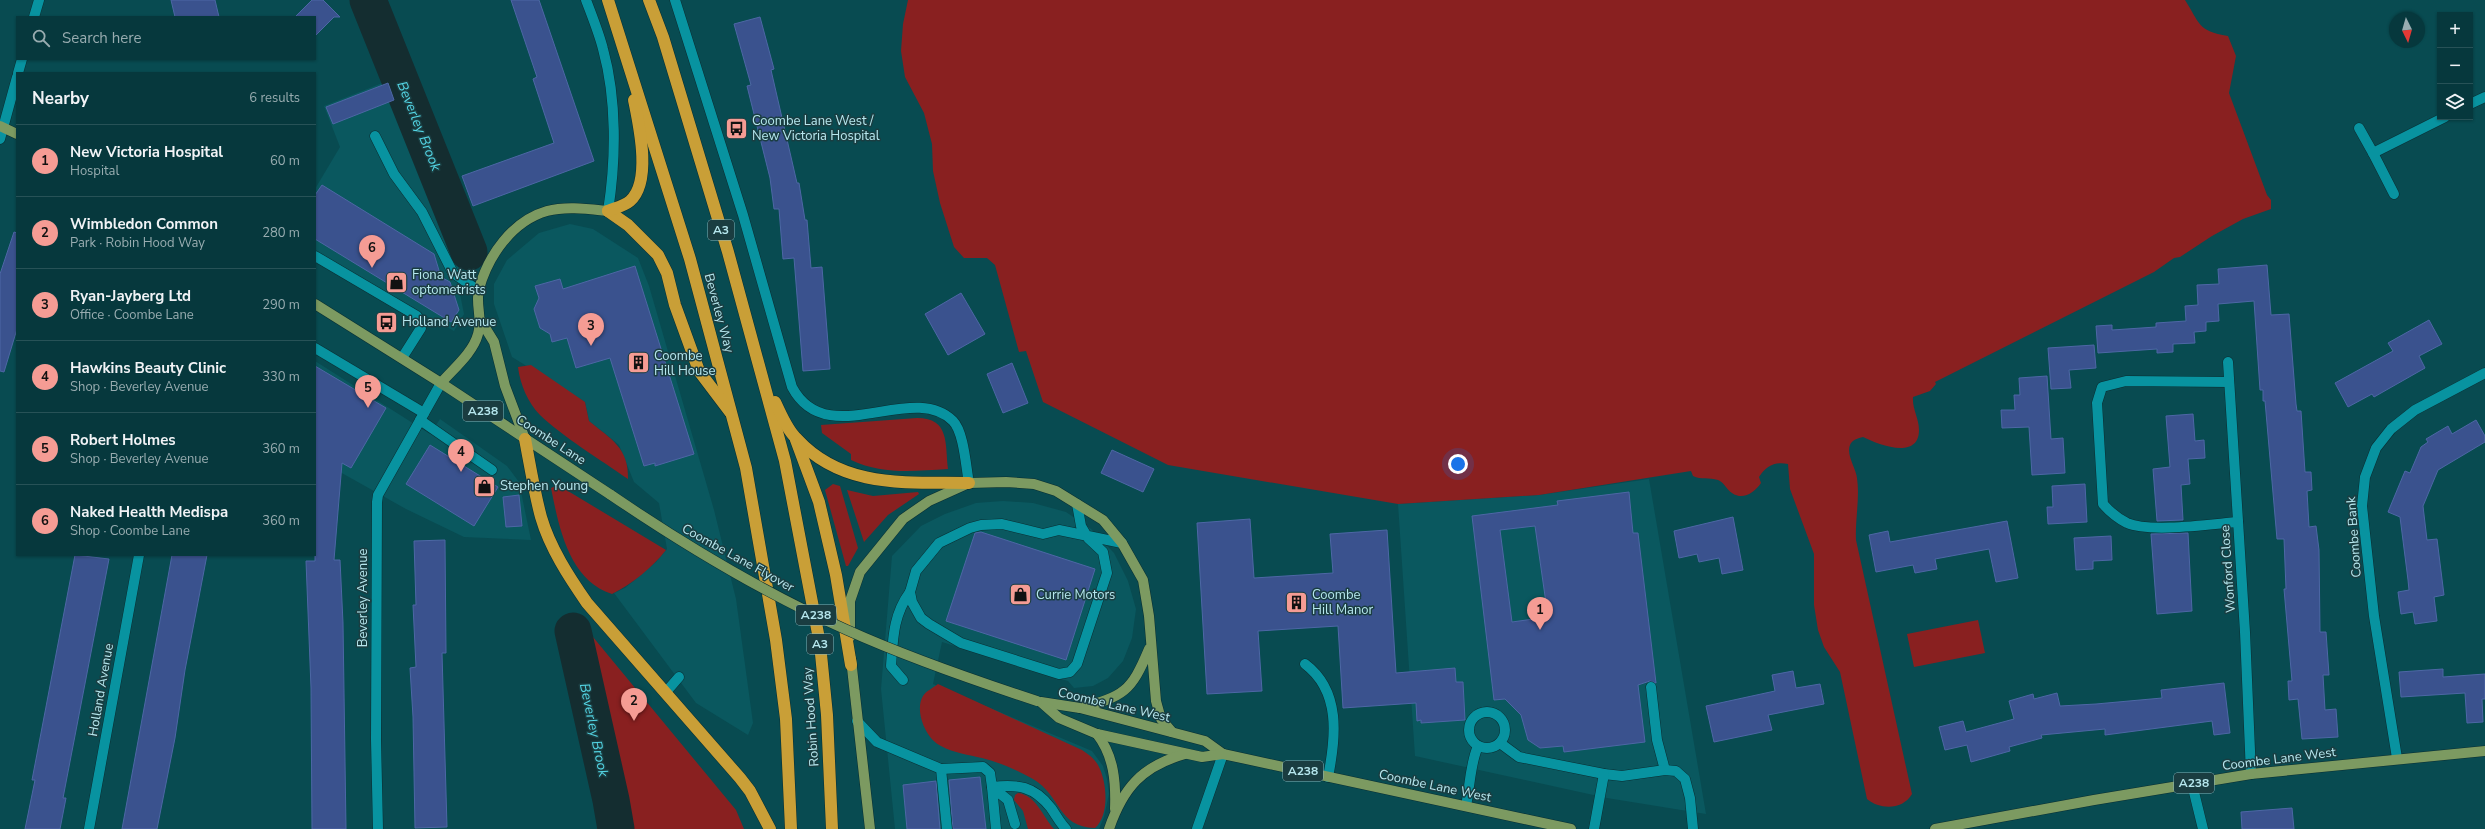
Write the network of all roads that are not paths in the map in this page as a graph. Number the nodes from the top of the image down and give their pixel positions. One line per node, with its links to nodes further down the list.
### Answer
1 (39, 0): 6 (street)
2 (586, 0): 21 (street)
3 (608, 0): 7 (highway, Beverley Way)
4 (649, 0): 30 (highway, Beverley Way / A3)
5 (675, 0): 39 (street)
6 (34, 16)
7 (625, 49): 21 (highway); 34 (highway, Beverley Way)
8 (22, 60): 9 (street)
9 (18, 72)
10 (16, 80): 14 (street)
11 (2485, 97): 12 (street)
12 (2473, 103)
13 (2439, 120): 19 (street)
14 (2, 127): 16 (main road); 18 (street)
15 (2359, 128): 19 (street)
16 (16, 134)
17 (374, 136): 23 (street)
18 (0, 139)
19 (2373, 153): 20 (street)
20 (2394, 194)
21 (608, 211): 23 (main road); 34 (highway)
22 (316, 257): 27 (street)
23 (479, 290): 25 (main road)
24 (316, 305): 27 (main road, Coombe Lane / A238)
25 (481, 321): 32 (main road); 35 (main road)
26 (316, 349): 33 (street)
27 (402, 358): 32 (main road, Coombe Lane / A238)
28 (2228, 362): 31 (street, Wonford Close)
29 (2485, 373): 65 (street, Coombe Bank)
30 (764, 381): 36 (highway); 37 (highway, Beverley Way / A3)
31 (2229, 382): 42 (street, Wonford Close); 42 (street)
32 (441, 383): 33 (street, Beverley Avenue); 35 (main road, Coombe Lane / A238)
33 (422, 416): 38 (street); 77 (street, Beverley Avenue)
34 (734, 418): 47 (highway, Beverley Way)
35 (525, 439): 40 (main road, Coombe Lane / A238); 54 (highway)
36 (796, 439): 39 (highway); 50 (highway)
37 (785, 461): 80 (highway, Robin Hood Way / A3)
38 (492, 470)
39 (969, 483): 41 (main road); 50 (main road)
40 (611, 495): 55 (main road, Coombe Lane Flyover / A238, bridge)
41 (1077, 504): 43 (street); 44 (main road)
42 (2238, 522): 69 (street, Wonford Close)
43 (1088, 538): 44 (street); 46 (street); 46 (street)
44 (1122, 543): 48 (main road)
45 (139, 556): 76 (street, Holland Avenue)
46 (910, 592): 52 (street)
47 (776, 640): 79 (highway, Robin Hood Way)
48 (1150, 646): 56 (main road); 58 (main road)
49 (1305, 664): 70 (street)
50 (851, 666): 57 (main road)
51 (679, 677): 54 (street)
52 (903, 680)
53 (1651, 687): 67 (street)
54 (666, 692): 78 (highway)
55 (1039, 702): 56 (main road, Coombe Lane West / A238); 59 (main road, Coombe Lane West / A238)
56 (1080, 708): 58 (main road, Coombe Lane West / A238)
57 (858, 721): 66 (street); 81 (main road)
58 (1172, 732): 64 (main road, Coombe Lane West / A238)
59 (1097, 734): 63 (main road, Coombe Lane West / A238); 74 (main road)
60 (1500, 743): 61 (street); 61 (street); 68 (street)
61 (1478, 746): 73 (street)
62 (2485, 751): 65 (main road, Coombe Lane West / A238)
63 (1187, 754): 64 (main road, Coombe Lane West / A238); 74 (main road)
64 (1223, 754): 70 (main road, Coombe Lane West / A238); 86 (street)
65 (2397, 758): 69 (main road, Coombe Lane West / A238)
66 (941, 770): 72 (street); 82 (street)
67 (1665, 770): 68 (street); 89 (street)
68 (1604, 774): 88 (street)
69 (2251, 774): 71 (main road, Coombe Lane West / A238)
70 (1328, 777): 73 (main road, Coombe Lane West / A238)
71 (2192, 784): 90 (main road, Coombe Lane West / A238); 91 (street)
72 (992, 787): 75 (street); 83 (street); 84 (street)
73 (1466, 806): 87 (main road, Coombe Lane West / A238)
74 (1115, 811): 85 (main road)
75 (1015, 824)
76 (89, 829)
77 (378, 829)
78 (770, 829)
79 (791, 829)
80 (832, 829)
81 (870, 829)
82 (947, 829)
83 (996, 829)
84 (1066, 829)
85 (1109, 829)
86 (1197, 829)
87 (1571, 829)
88 (1594, 829)
89 (1693, 829)
90 (1935, 829)
91 (2202, 829)

